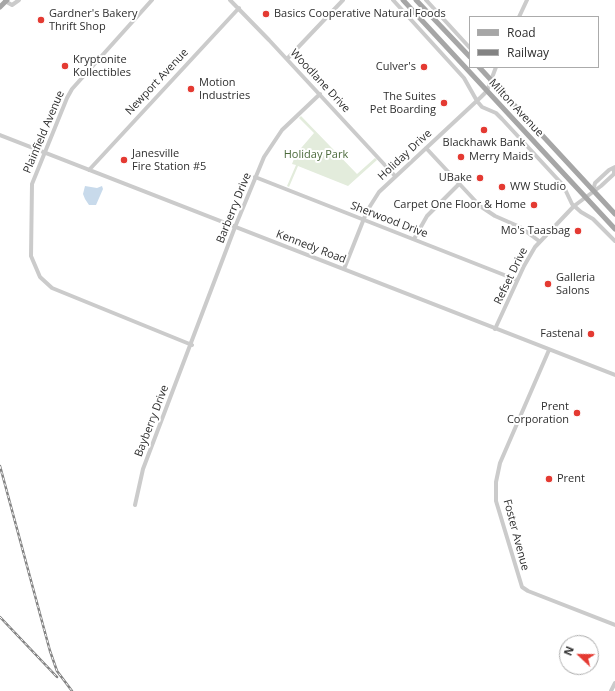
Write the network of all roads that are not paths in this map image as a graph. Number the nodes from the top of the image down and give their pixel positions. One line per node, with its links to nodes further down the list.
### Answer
1 (19, 0): 10 (street)
2 (152, 0): 25 (street, Plainfield Avenue)
3 (230, 0): 12 (street, Woodlane Drive)
4 (343, 0): 16 (street)
5 (393, 0): 22 (street)
6 (403, 0): 20 (main road, Milton Avenue)
7 (416, 0): 15 (main road)
8 (426, 0): 14 (street)
9 (527, 0): 13 (street)
10 (6, 1): 11 (main road)
11 (0, 7)
12 (239, 8): 16 (street, Woodlane Drive); 27 (street, Newport Avenue)
13 (519, 16)
14 (469, 47)
15 (469, 57)
16 (287, 59): 21 (street, Woodlane Drive)
17 (480, 68): 19 (main road, Milton Avenue)
18 (496, 68): 19 (street, Holiday Drive)
19 (491, 80): 20 (street, Holiday Drive); 31 (main road, Milton Avenue)
20 (487, 91): 22 (street, Holiday Drive); 32 (main road, Milton Avenue)
21 (320, 94): 28 (street, Woodlane Drive); 29 (street, Barberry Drive)
22 (477, 101): 24 (street, Holiday Drive); 33 (street)
23 (0, 135): 25 (street, Kennedy Road)
24 (426, 148): 28 (street, Holiday Drive); 30 (street)
25 (44, 153): 27 (street, Kennedy Road); 44 (street, Plainfield Avenue)
26 (614, 168): 31 (street, Refset Drive)
27 (89, 170): 36 (street, Kennedy Road)
28 (395, 176): 35 (street, Holiday Drive)
29 (255, 177): 35 (street, Sherwood Drive); 36 (street, Barberry Drive)
30 (459, 184): 38 (street); 39 (street)
31 (593, 191): 32 (street, Refset Drive); 34 (main road, Milton Avenue)
32 (585, 197): 33 (street, Refset Drive); 37 (main road, Milton Avenue)
33 (574, 206): 39 (street, Refset Drive); 40 (street)
34 (615, 214)
35 (364, 220): 38 (street, Sherwood Drive); 41 (street, Holiday Drive)
36 (235, 227): 41 (street, Kennedy Road); 44 (street, Barberry Drive)
37 (615, 229)
38 (414, 240): 42 (street, Sherwood Drive)
39 (539, 241): 42 (street, Refset Drive)
40 (615, 241)
41 (344, 269): 43 (street, Kennedy Road)
42 (517, 280): 43 (street, Refset Drive)
43 (495, 329): 45 (street, Kennedy Road)
44 (192, 344): 47 (street, Bayberry Drive)
45 (550, 350): 46 (street, Kennedy Road); 48 (street, Foster Avenue)
46 (615, 375)
47 (134, 505)
48 (615, 625)
49 (615, 683): 50 (street)
50 (612, 691)

